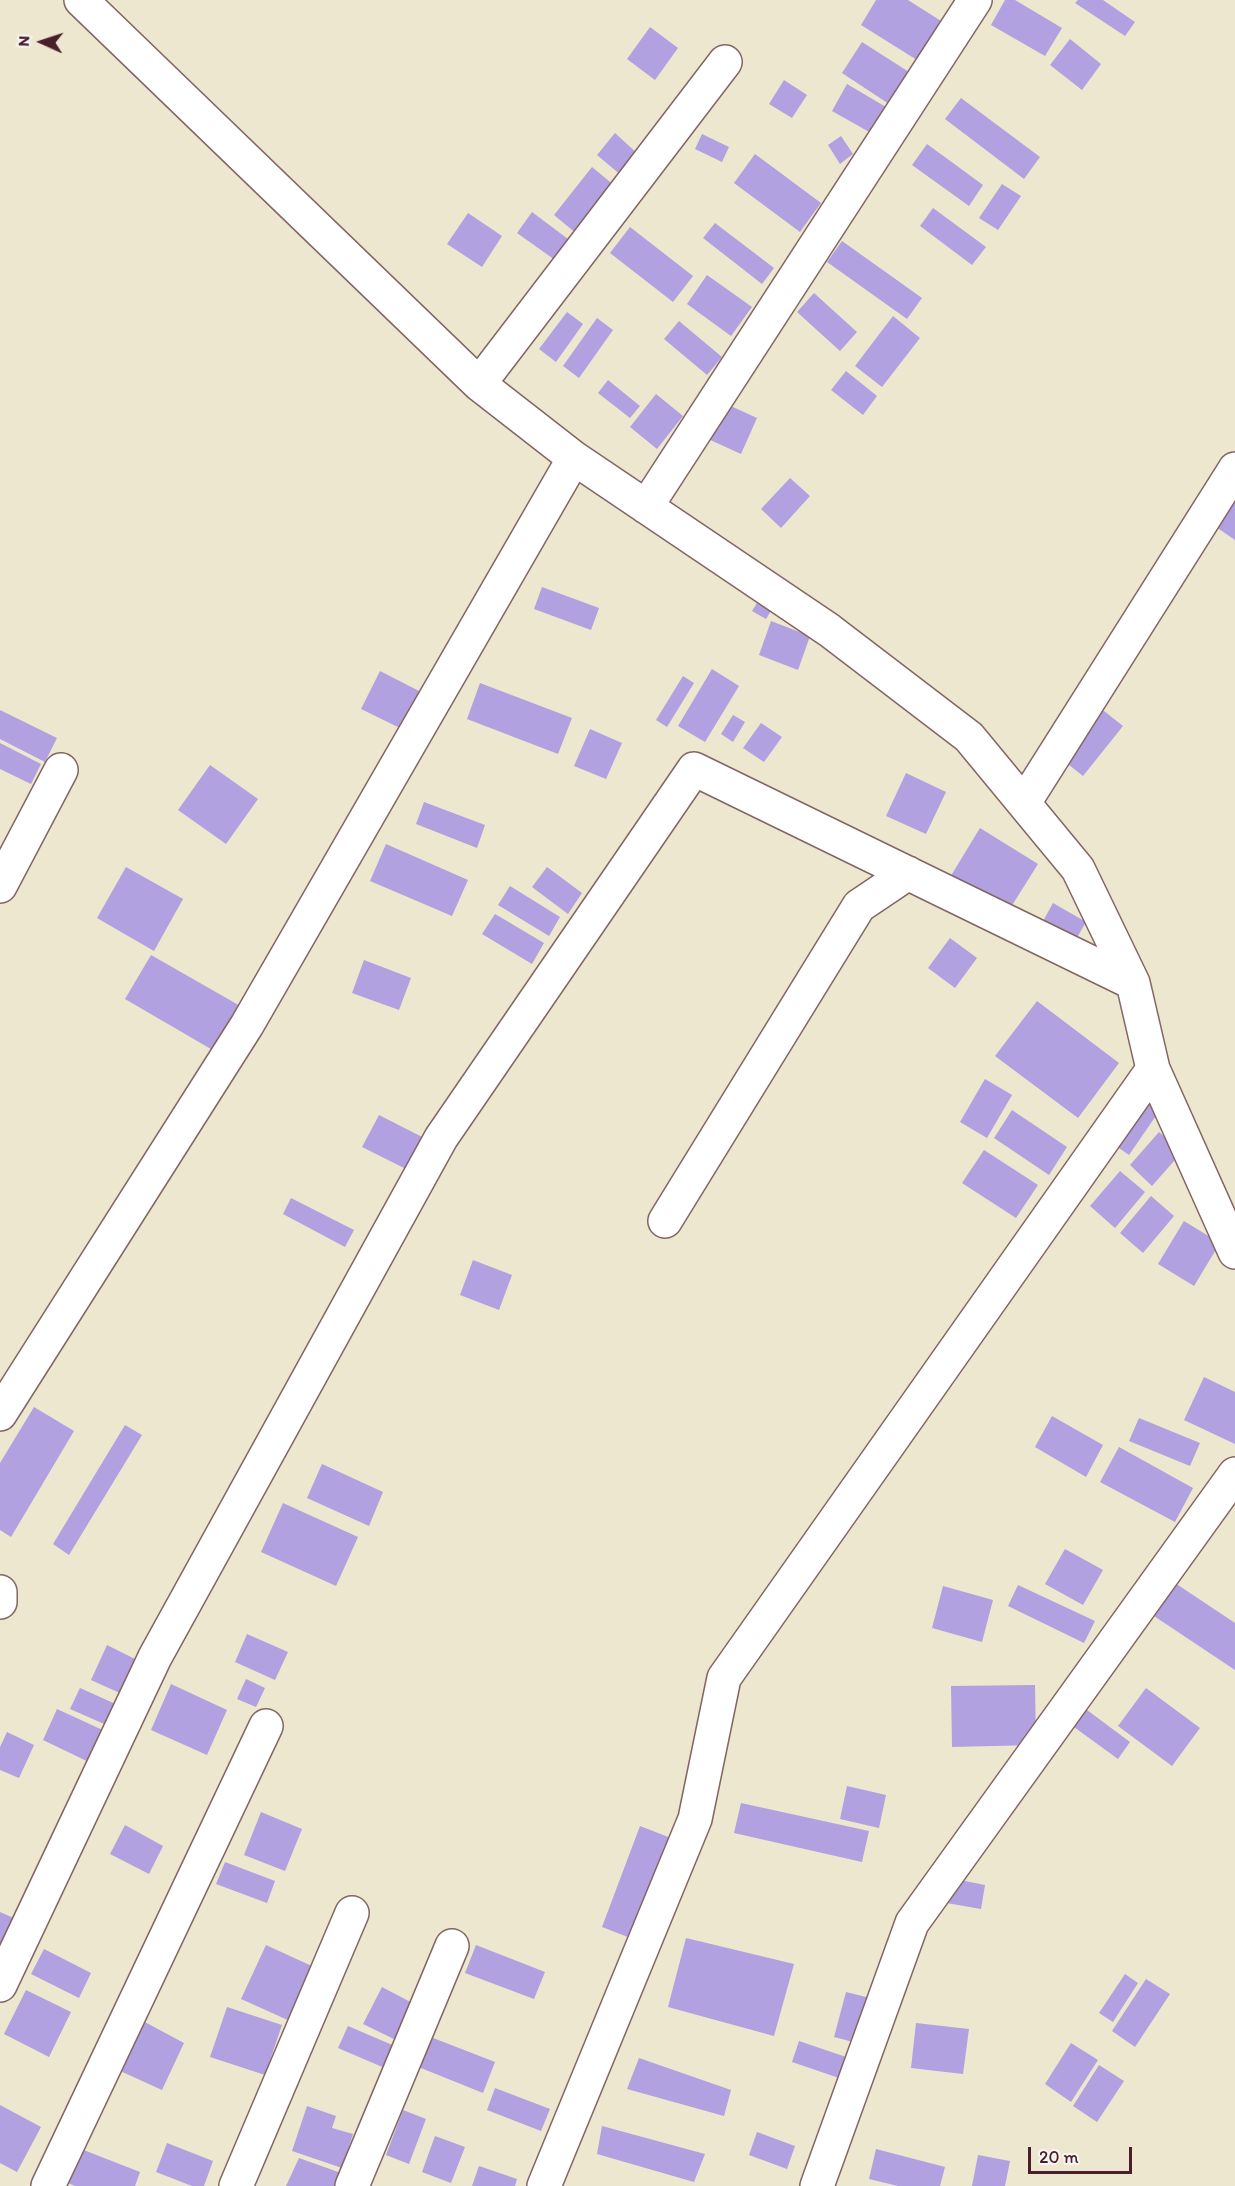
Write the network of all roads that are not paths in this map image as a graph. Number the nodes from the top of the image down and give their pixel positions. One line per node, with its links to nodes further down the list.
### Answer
1 (81, 0): 4 (street)
2 (975, 0): 7 (street)
3 (725, 63): 4 (street)
4 (479, 384): 5 (street)
5 (574, 458): 7 (street); 16 (street)
6 (1235, 469): 9 (street)
7 (646, 507): 9 (street)
8 (61, 770): 11 (street)
9 (1024, 803): 12 (street)
10 (908, 873): 12 (street); 14 (street); 23 (street)
11 (0, 886)
12 (1133, 983): 13 (street)
13 (1154, 1069): 15 (street); 27 (street)
14 (665, 1221)
15 (1235, 1251)
16 (0, 1414)
17 (1235, 1474): 28 (street)
18 (0, 1592): 19 (street)
19 (0, 1602)
20 (266, 1726): 24 (street)
21 (352, 1913): 25 (street)
22 (452, 1946): 26 (street)
23 (0, 1985)
24 (48, 2186)
25 (236, 2186)
26 (352, 2186)
27 (544, 2186)
28 (817, 2186)

